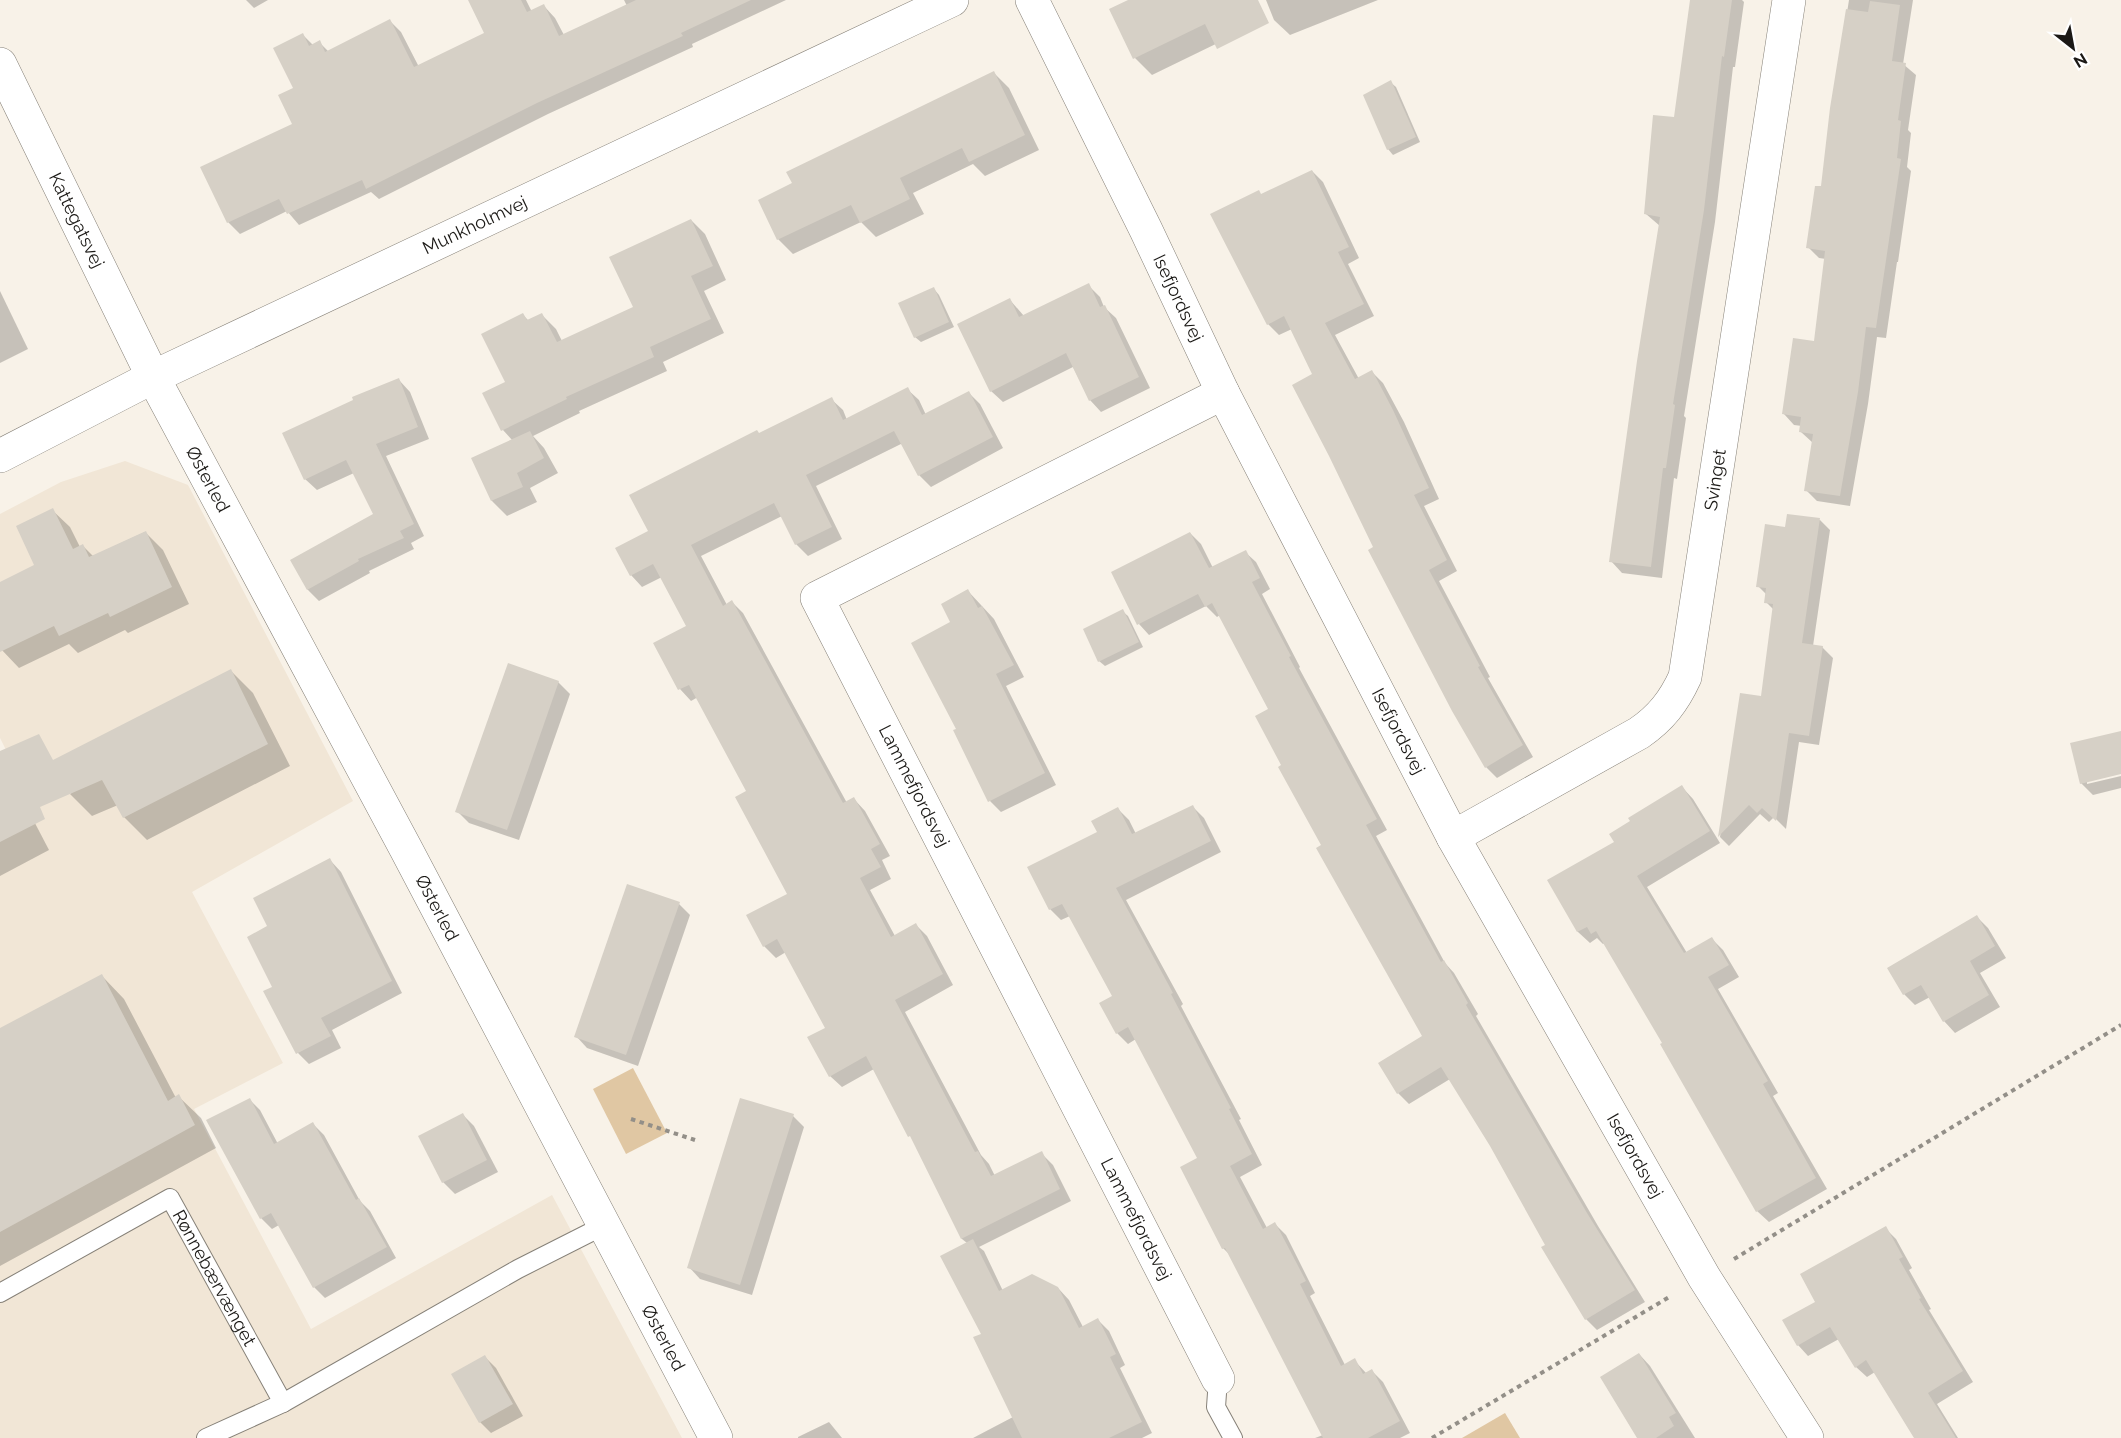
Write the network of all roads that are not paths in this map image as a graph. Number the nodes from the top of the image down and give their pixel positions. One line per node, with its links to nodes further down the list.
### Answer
1 (952, 0): 5 (street, Munkholmvej)
2 (1032, 0): 6 (street, Isefjordsvej)
3 (1789, 0): 8 (street, Svinget)
4 (0, 64): 5 (street, Kattegatsvej)
5 (153, 377): 7 (street, Munkholmvej); 9 (street, Østerled)
6 (1223, 393): 8 (street, Isefjordsvej); 11 (street, Lammefjordsvej)
7 (0, 456)
8 (1453, 837): 16 (street, Isefjordsvej)
9 (603, 1226): 12 (lane); 14 (street, Østerled)
10 (0, 1293): 12 (lane, Rønnebærvænget)
11 (1218, 1379): 15 (lane)
12 (283, 1403): 13 (lane)
13 (206, 1438)
14 (716, 1438)
15 (1233, 1438)
16 (1807, 1438)

